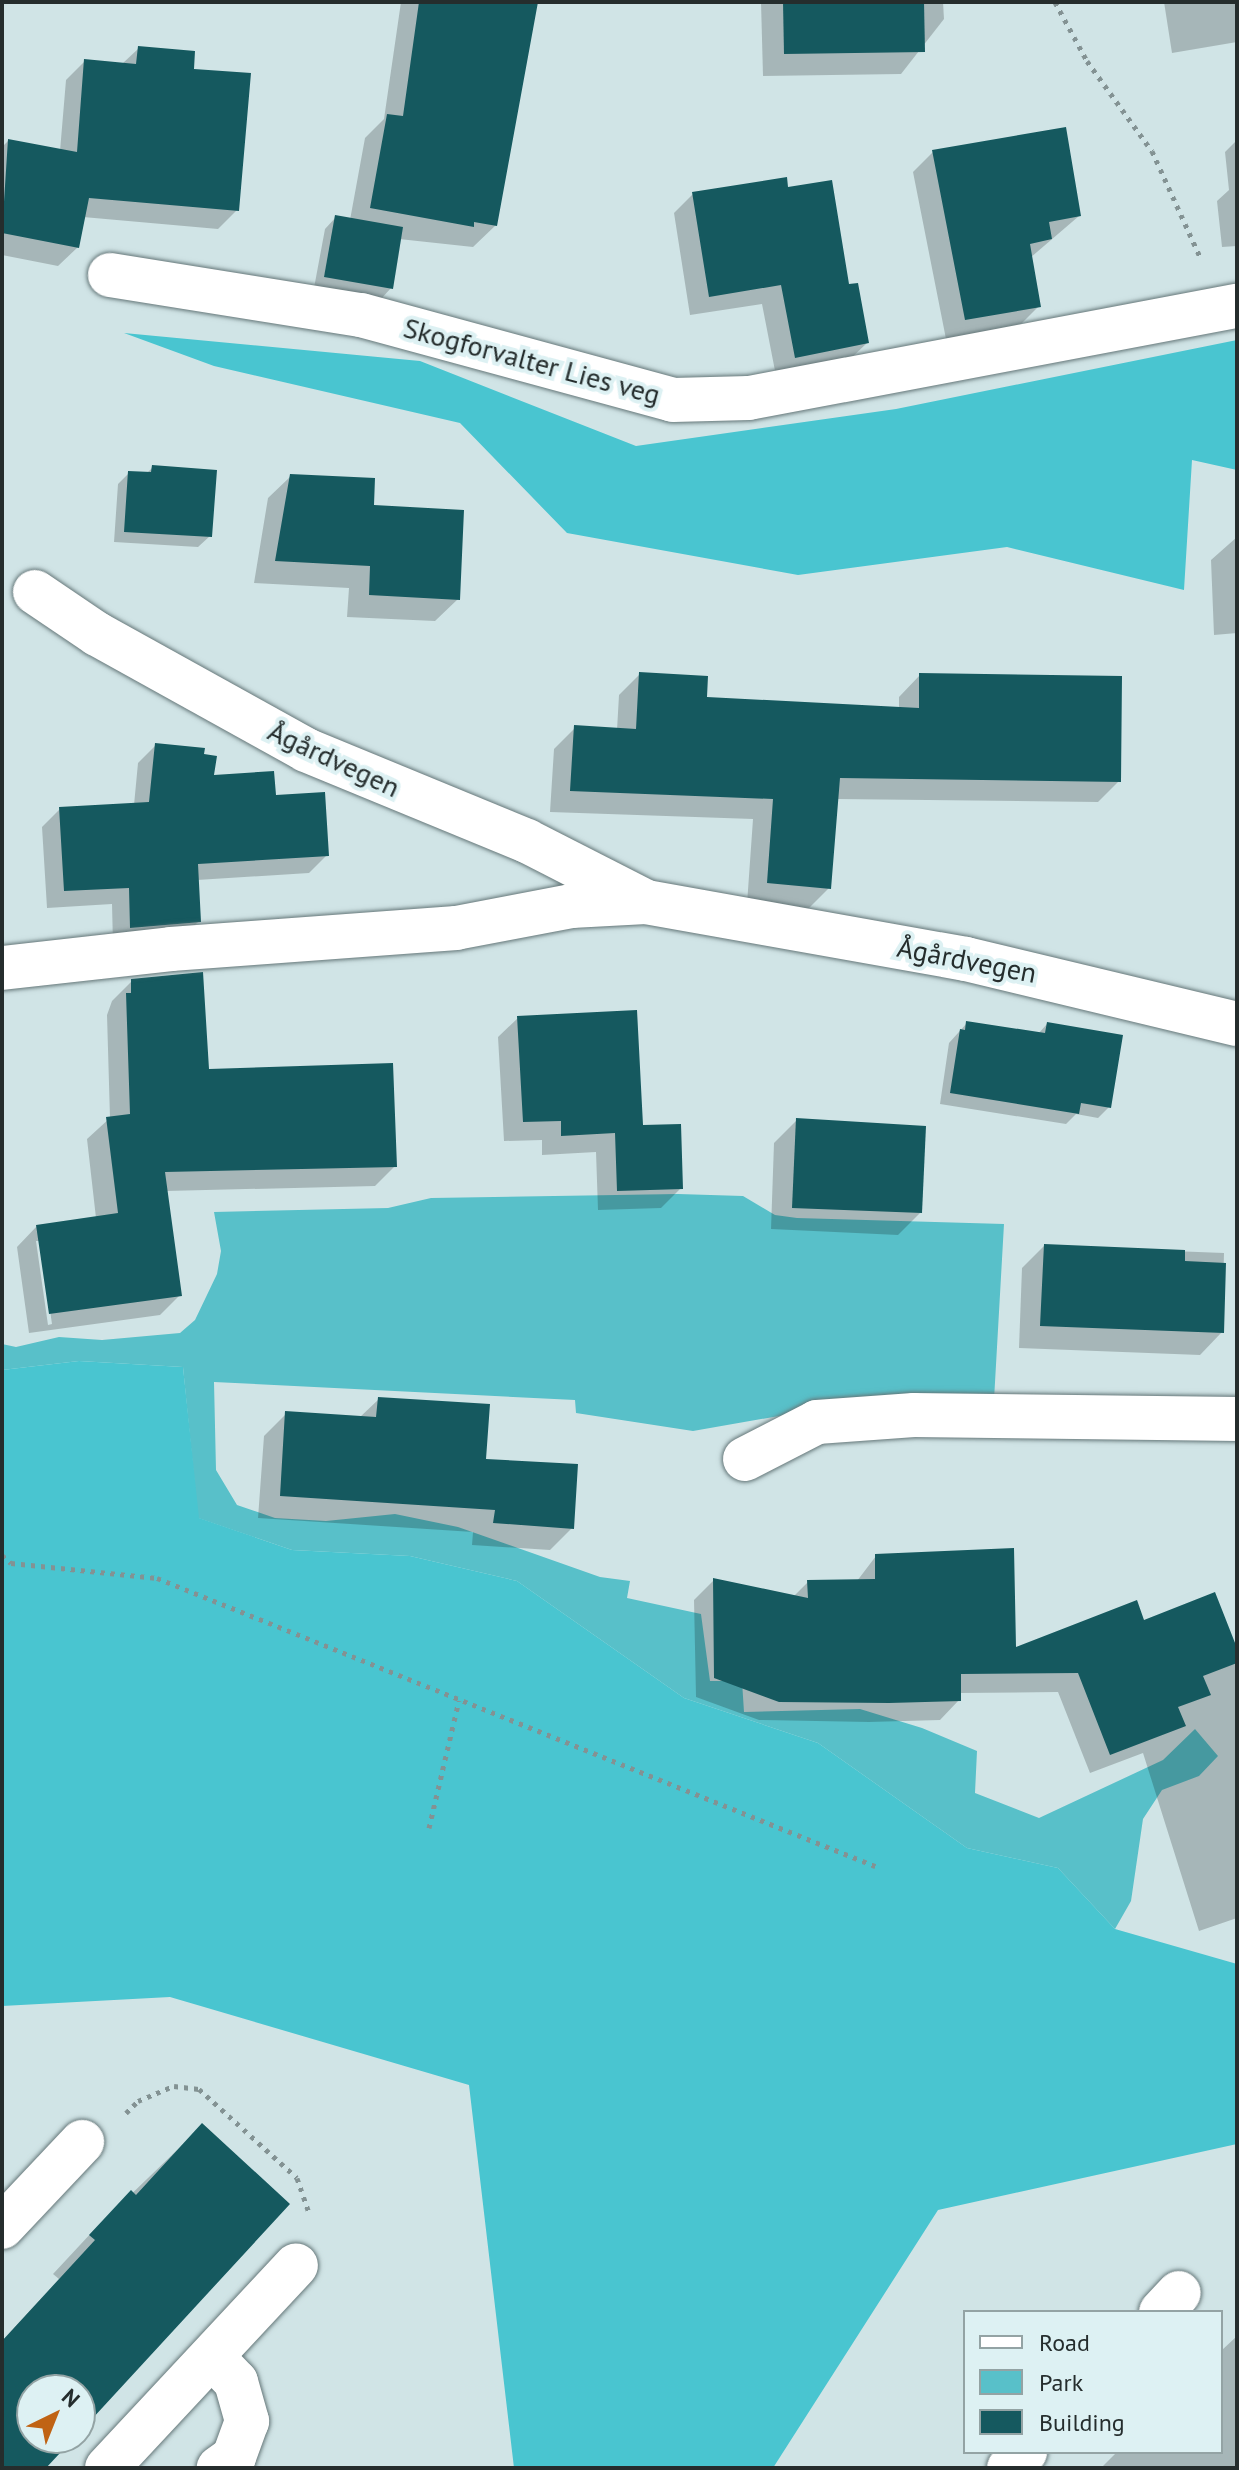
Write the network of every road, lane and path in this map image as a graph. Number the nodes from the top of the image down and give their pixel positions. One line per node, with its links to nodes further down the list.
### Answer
1 (1055, 2): 3 (path)
2 (110, 275): 3 (street, Skogforvalter Lies veg)
3 (1230, 308)
4 (35, 592): 5 (street, Ågårdvegen)
5 (646, 902): 6 (street, Ågårdvegen); 7 (street, Ågårdvegen)
6 (2, 968)
7 (1237, 1024)
8 (1237, 1419): 9 (street)
9 (745, 1459)
10 (2, 1555): 11 (path)
11 (459, 1700): 12 (path); 13 (path)
12 (429, 1828)
13 (875, 1866)
14 (82, 2142): 15 (street); 16 (path)
15 (2, 2227)
16 (296, 2265): 17 (street)
17 (213, 2358): 18 (street); 19 (street)
18 (107, 2468)
19 (219, 2468)

